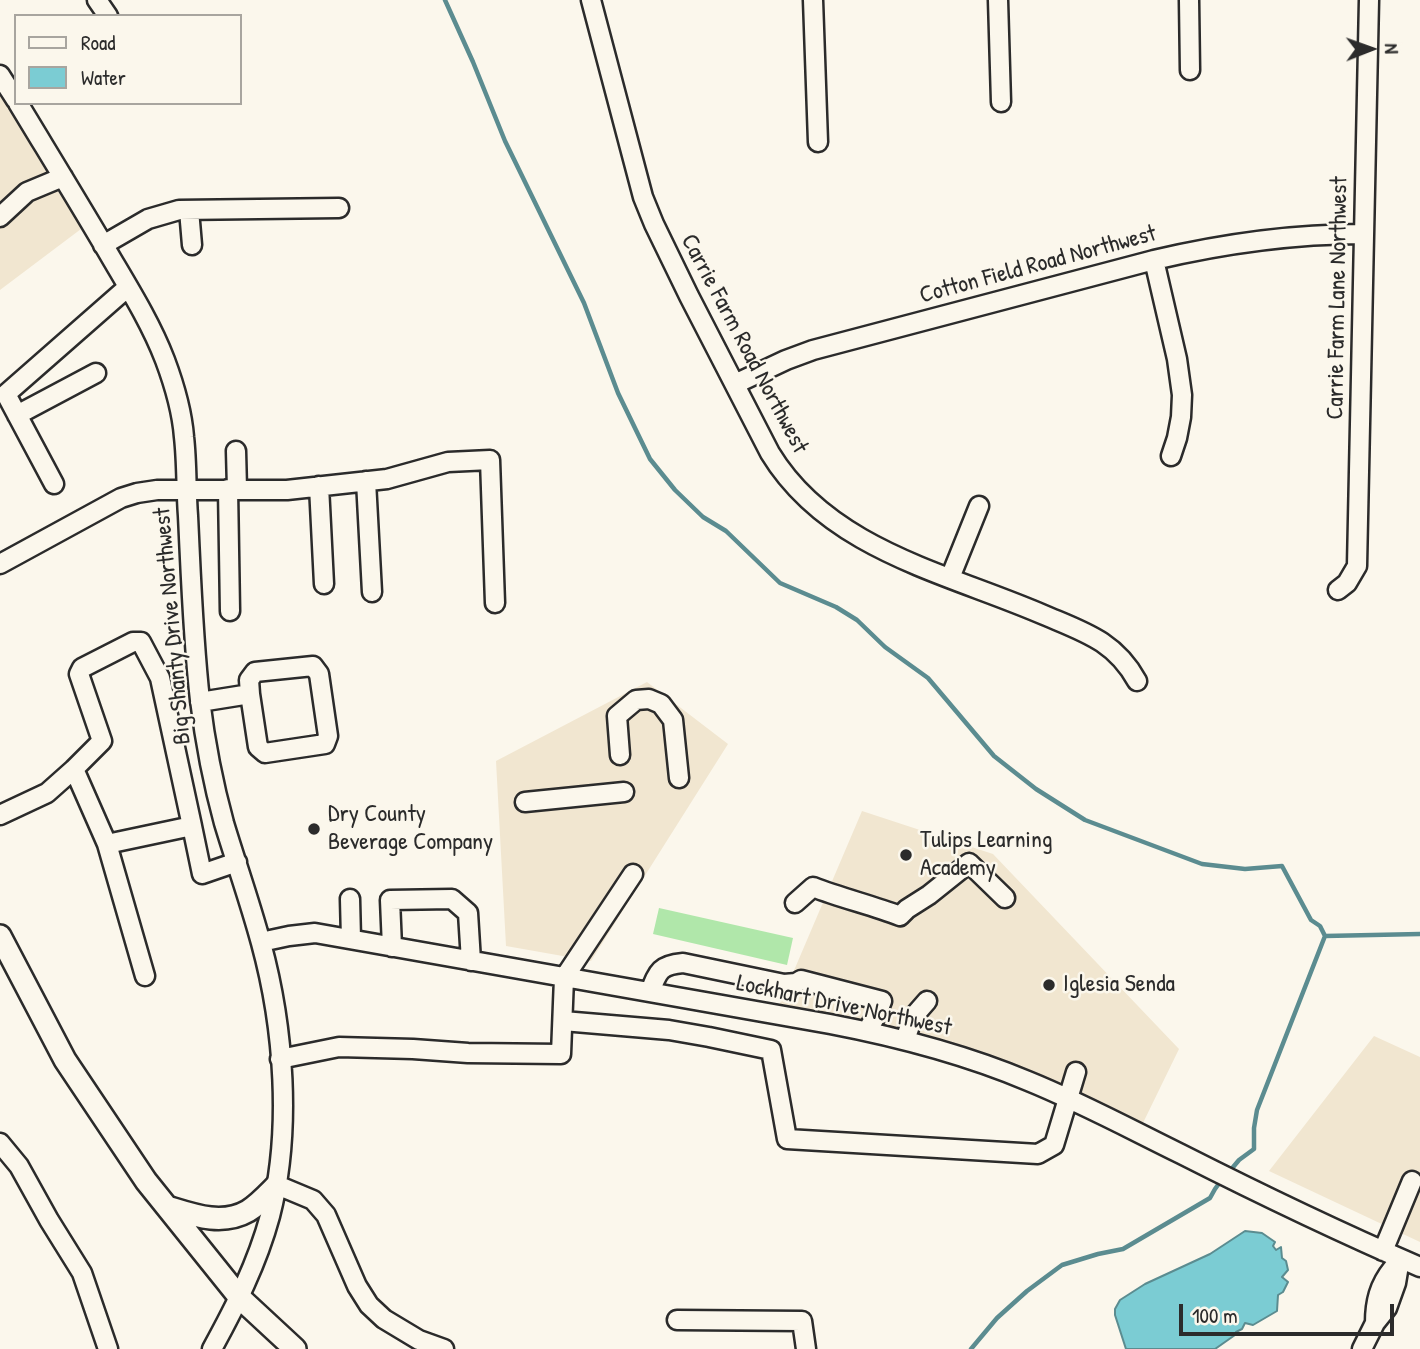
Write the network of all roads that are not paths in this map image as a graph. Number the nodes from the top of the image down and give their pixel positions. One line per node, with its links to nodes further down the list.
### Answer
1 (591, 0): 22 (street, Carrie Farm Road Northwest)
2 (813, 0): 11 (street)
3 (998, 0): 9 (street)
4 (1189, 0): 6 (street)
5 (1369, 0): 16 (street, Carrie Farm Lane Northwest)
6 (1191, 70)
7 (0, 75): 8 (street, Big Shanty Drive Northwest)
8 (14, 97)
9 (1001, 102)
10 (19, 105): 12 (street, Big Shanty Drive Northwest)
11 (818, 142)
12 (63, 177): 15 (street); 17 (street, Big Shanty Drive Northwest)
13 (339, 208): 14 (street)
14 (189, 210): 17 (street); 18 (street)
15 (0, 217)
16 (1363, 234): 19 (street, Cotton Field Road Northwest); 35 (street, Carrie Farm Lane Northwest)
17 (103, 245): 20 (street, Big Shanty Drive Northwest)
18 (192, 245)
19 (1154, 260): 22 (street, Cotton Field Road Northwest); 25 (street)
20 (128, 287): 23 (street); 30 (street, Big Shanty Drive Northwest)
21 (96, 373): 23 (street)
22 (735, 384): 33 (street, Carrie Farm Road Northwest)
23 (10, 411): 27 (street)
24 (236, 451): 29 (street)
25 (1171, 456)
26 (366, 481): 28 (street); 36 (street); 37 (street)
27 (54, 484)
28 (320, 486): 29 (street); 34 (street)
29 (232, 489): 30 (street); 38 (street)
30 (187, 490): 32 (street); 41 (street, Big Shanty Drive Northwest)
31 (979, 506): 33 (street)
32 (0, 564)
33 (950, 578): 39 (street, Carrie Farm Road Northwest)
34 (324, 584)
35 (1338, 590)
36 (372, 592)
37 (495, 603)
38 (230, 611)
39 (1137, 681)
40 (250, 694): 40 (street); 41 (street)
41 (200, 702): 50 (street, Big Shanty Drive Northwest)
42 (620, 755): 44 (street)
43 (74, 769): 47 (street); 48 (street); 49 (street)
44 (679, 778)
45 (624, 792): 46 (street)
46 (525, 802)
47 (0, 815)
48 (192, 826): 49 (street); 50 (street)
49 (107, 844): 60 (street)
50 (237, 862): 57 (street, Big Shanty Drive Northwest)
51 (633, 874): 61 (street)
52 (1005, 898): 54 (street)
53 (350, 899): 56 (street)
54 (795, 904)
55 (0, 936): 73 (main road)
56 (351, 939): 57 (street, Lockhart Drive Northwest); 58 (street, Lockhart Drive Northwest)
57 (261, 942): 67 (street, Big Shanty Drive Northwest)
58 (392, 947): 59 (street, Lockhart Drive Northwest); 59 (street)
59 (471, 961): 61 (street, Lockhart Drive Northwest)
60 (145, 976)
61 (564, 978): 62 (street, Lockhart Drive Northwest); 64 (street)
62 (650, 992): 65 (street, Lockhart Drive Northwest); 65 (street)
63 (927, 1001): 66 (street)
64 (563, 1021): 67 (street); 69 (street)
65 (867, 1031): 66 (street, Lockhart Drive Northwest)
66 (905, 1040): 69 (street, Lockhart Drive Northwest)
67 (280, 1059): 72 (street, Big Shanty Drive Northwest)
68 (1076, 1072): 69 (street)
69 (1069, 1099): 74 (street, Lockhart Drive Northwest)
70 (0, 1143): 79 (street)
71 (1412, 1181): 74 (street)
72 (277, 1185): 73 (main road); 77 (street, Big Shanty Drive Northwest); 82 (street)
73 (167, 1207): 77 (main road)
74 (1383, 1251): 75 (street, Lockhart Drive Northwest)
75 (1400, 1259): 76 (street, Lockhart Drive Northwest); 84 (street)
76 (1420, 1267)
77 (240, 1298): 80 (street, Big Shanty Drive Northwest); 81 (main road)
78 (677, 1320): 83 (street)
79 (108, 1349)
80 (212, 1349)
81 (295, 1349)
82 (443, 1349)
83 (806, 1349)
84 (1362, 1349)

